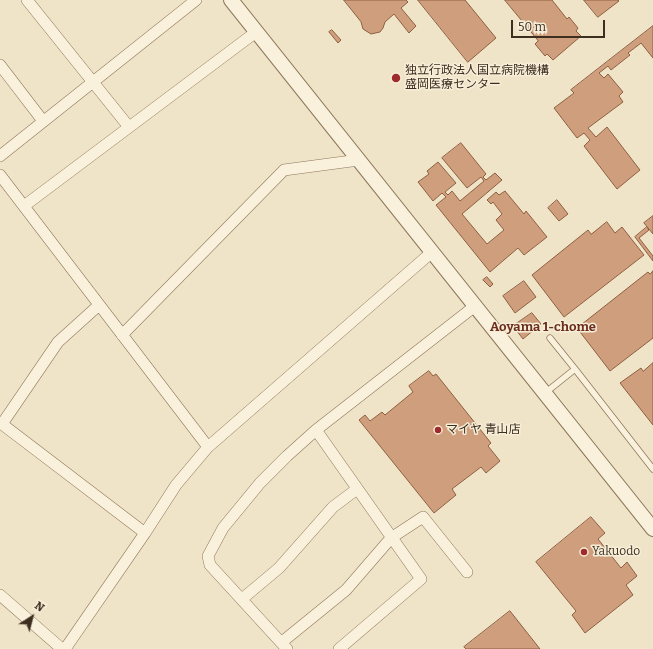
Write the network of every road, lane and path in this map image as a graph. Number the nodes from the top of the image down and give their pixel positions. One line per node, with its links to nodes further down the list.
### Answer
1 (27, 0): 6 (street)
2 (196, 0): 6 (street)
3 (231, 0): 4 (street)
4 (256, 32): 8 (street); 10 (street)
5 (0, 65): 7 (street)
6 (94, 81): 7 (street); 8 (street)
7 (43, 121): 9 (street)
8 (129, 127): 12 (street)
9 (0, 156)
10 (359, 160): 13 (street); 16 (street)
11 (0, 175): 12 (street)
12 (24, 206): 14 (street)
13 (432, 252): 15 (street); 21 (street)
14 (100, 305): 16 (street); 25 (street)
15 (475, 306): 19 (street); 20 (street)
16 (122, 335): 21 (street)
17 (550, 338): 18 (lane)
18 (575, 369): 19 (lane); 22 (lane)
19 (545, 394): 24 (street)
20 (316, 430): 23 (street); 29 (street)
21 (208, 447): 25 (street)
22 (653, 469)
23 (356, 489): 26 (street); 29 (street)
24 (653, 529)
25 (145, 533): 31 (street)
26 (391, 538): 27 (street); 30 (street); 32 (street)
27 (467, 572)
28 (0, 595): 31 (street)
29 (242, 599): 30 (street)
30 (284, 646)
31 (68, 648)
32 (340, 649)

